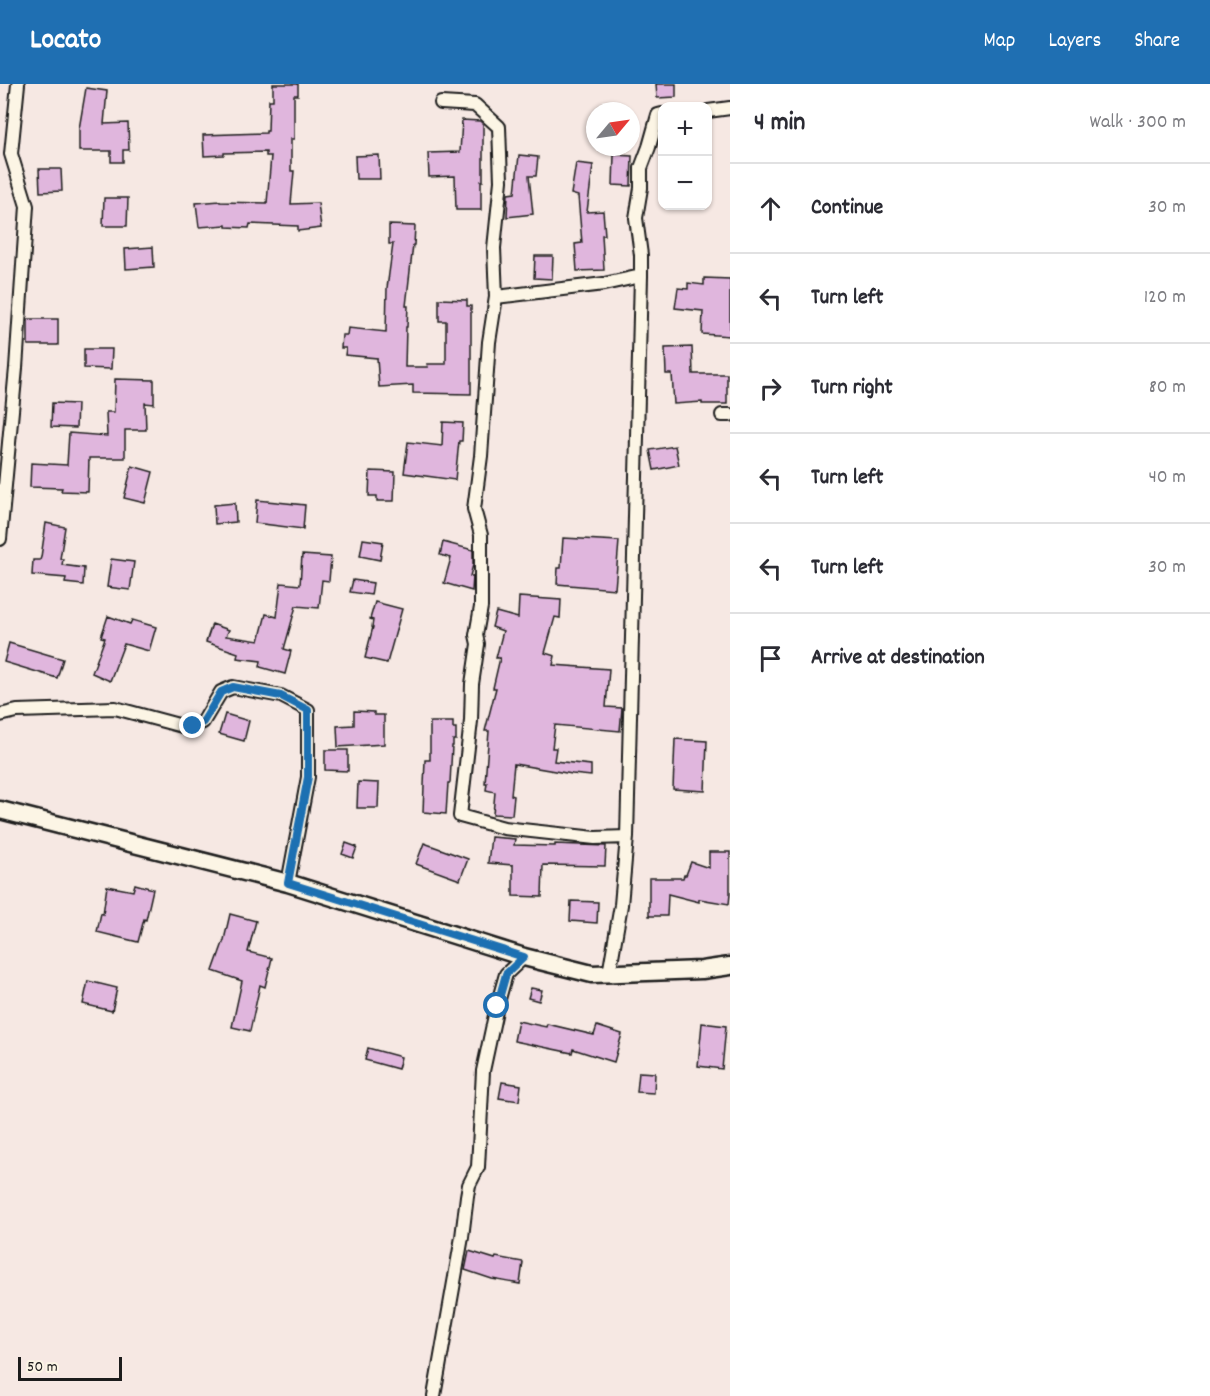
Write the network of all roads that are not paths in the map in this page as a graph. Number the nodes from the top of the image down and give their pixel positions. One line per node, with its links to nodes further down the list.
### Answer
1 (18, 84): 8 (street)
2 (441, 103): 7 (street)
3 (730, 108): 4 (street)
4 (712, 110)
5 (658, 114): 6 (street)
6 (640, 276): 7 (street); 11 (street)
7 (496, 297): 11 (street)
8 (0, 539)
9 (0, 715): 12 (street)
10 (0, 810): 12 (main road)
11 (627, 837): 15 (street)
12 (288, 883): 13 (main road)
13 (524, 957): 15 (main road); 16 (street)
14 (730, 966): 15 (main road)
15 (609, 974)
16 (434, 1396)

